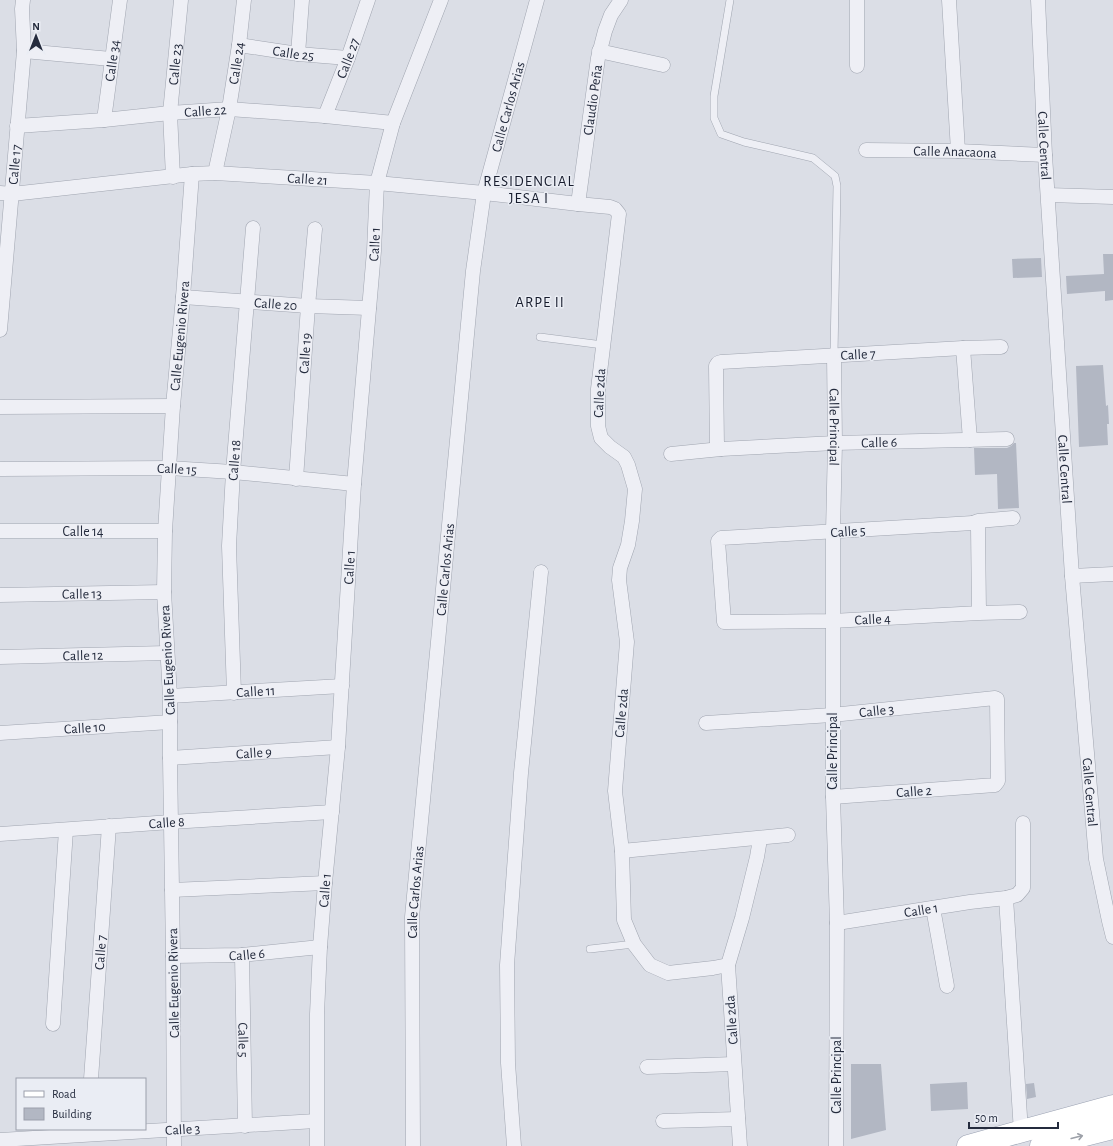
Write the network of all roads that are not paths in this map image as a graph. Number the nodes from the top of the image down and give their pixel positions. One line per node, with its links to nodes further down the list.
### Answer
1 (23, 0): 15 (street, Calle 17)
2 (120, 0): 19 (street, Calle 34)
3 (181, 0): 23 (street, Calle 23)
4 (244, 0): 14 (street, Calle 24)
5 (302, 0): 17 (street)
6 (368, 0): 18 (street, Calle 27)
7 (441, 0): 26 (street, Calle 1)
8 (536, 0): 36 (street, Calle Carlos Arias)
9 (621, 0): 16 (street, Claudio Peña)
10 (730, 0): 52 (lane)
11 (857, 0): 21 (street)
12 (949, 0): 29 (street)
13 (1038, 0): 30 (street, Calle Central)
14 (239, 45): 17 (street, Calle 25); 22 (street, Calle 24)
15 (24, 51): 19 (street); 27 (street, Calle 17)
16 (599, 51): 20 (street); 39 (street, Claudio Peña)
17 (298, 54): 18 (street, Calle 25)
18 (348, 58): 24 (street, Calle 27)
19 (111, 59): 25 (street, Calle 34)
20 (663, 65)
21 (858, 66)
22 (229, 110): 23 (street, Calle 22); 24 (street, Calle 22); 31 (street, Calle 24)
23 (170, 113): 25 (street, Calle 22); 33 (street, Calle 23)
24 (325, 116): 26 (street, Calle 22)
25 (104, 120): 27 (street, Calle 22)
26 (393, 123): 34 (street, Calle 1)
27 (18, 126): 35 (street, Calle 17)
28 (866, 150): 29 (street, Calle Anacaona)
29 (958, 151): 30 (street, Calle Anacaona)
30 (1045, 155): 37 (street, Calle Central)
31 (215, 173): 32 (street, Calle 21); 34 (street, Calle 21)
32 (192, 174): 33 (street, Calle 21); 43 (street, Calle Eugenio Rivera)
33 (172, 177): 35 (street, Calle 21)
34 (377, 183): 36 (street, Calle 21); 46 (street, Calle 1)
35 (6, 193): 47 (street, Calle 17)
36 (484, 193): 39 (street, Calle 21); 131 (street, Calle Carlos Arias)
37 (1048, 195): 38 (street); 72 (street, Calle Central)
38 (1113, 197)
39 (578, 204): 40 (street, Calle 21)
40 (615, 209): 49 (street, Calle 2da)
41 (253, 228): 44 (street, Calle 18)
42 (315, 228): 45 (street, Calle 19)
43 (183, 296): 44 (street, Calle 20); 53 (street, Calle Eugenio Rivera)
44 (247, 301): 45 (street, Calle 20); 62 (street, Calle 18)
45 (308, 306): 46 (street, Calle 20); 63 (street, Calle 19)
46 (368, 308): 64 (street, Calle 1)
47 (0, 330)
48 (540, 337): 49 (lane)
49 (603, 345): 100 (street, Calle 2da)
50 (1001, 347): 51 (street, Calle 7)
51 (963, 348): 52 (street, Calle 7); 56 (street)
52 (834, 355): 57 (street, Calle Principal); 58 (street, Calle 7)
53 (173, 406): 54 (street); 60 (street, Calle Eugenio Rivera)
54 (0, 407)
55 (1007, 439): 56 (street, Calle 6)
56 (970, 440): 57 (street, Calle 6)
57 (835, 443): 58 (street, Calle 6); 69 (street, Calle Principal)
58 (719, 448): 59 (street, Calle 6)
59 (671, 454)
60 (169, 468): 61 (street, Calle 15); 62 (street, Calle 15); 68 (street, Calle Eugenio Rivera)
61 (0, 469)
62 (234, 472): 63 (street, Calle 15); 82 (street, Calle 18)
63 (296, 479): 64 (street, Calle 15)
64 (354, 484): 81 (street, Calle 1)
65 (1014, 518): 66 (street, Calle 5)
66 (976, 525): 69 (street, Calle 5); 76 (street)
67 (0, 531): 68 (street, Calle 14)
68 (165, 531): 73 (street, Calle Eugenio Rivera)
69 (833, 532): 77 (street, Calle Principal); 78 (street, Calle 5)
70 (541, 572): 132 (street)
71 (1113, 574): 72 (street)
72 (1072, 576): 105 (street, Calle Central)
73 (164, 592): 74 (street, Calle 13); 79 (street, Calle Eugenio Rivera)
74 (0, 595)
75 (1020, 612): 76 (street, Calle 4)
76 (979, 613): 77 (street, Calle 4)
77 (832, 621): 78 (street, Calle 4); 84 (street, Calle Principal)
78 (725, 622)
79 (167, 653): 80 (street, Calle 12); 83 (street, Calle Eugenio Rivera)
80 (0, 657)
81 (342, 686): 82 (street, Calle 11); 88 (street, Calle 1)
82 (234, 692): 83 (street, Calle 11)
83 (170, 696): 85 (street, Calle Eugenio Rivera)
84 (832, 715): 86 (street, Calle 3); 90 (street, Calle 3); 91 (street, Calle Principal)
85 (170, 722): 87 (street, Calle 10); 89 (street, Calle Eugenio Rivera)
86 (706, 723)
87 (0, 733)
88 (338, 747): 89 (street, Calle 9); 92 (street, Calle 1)
89 (170, 758): 93 (street, Calle Eugenio Rivera)
90 (995, 785): 91 (street, Calle 2)
91 (833, 797): 106 (street, Calle Principal)
92 (332, 812): 93 (street, Calle 8); 101 (street, Calle 1)
93 (171, 822): 95 (street, Calle 8); 102 (street, Calle Eugenio Rivera)
94 (1022, 823): 103 (street)
95 (109, 826): 96 (street, Calle 8); 118 (street, Calle 7)
96 (66, 830): 97 (street, Calle 8); 115 (street)
97 (0, 834)
98 (788, 836): 99 (street)
99 (760, 839): 100 (street); 113 (street)
100 (622, 851): 108 (street, Calle 2da)
101 (325, 882): 102 (street); 109 (street, Calle 1)
102 (172, 890): 112 (street, Calle Eugenio Rivera)
103 (1006, 898): 104 (street, Calle 1); 126 (street)
104 (933, 908): 106 (street, Calle 1); 114 (street)
105 (1111, 921): 107 (street, Calle Central)
106 (837, 923): 134 (street, Calle Principal)
107 (1113, 937)
108 (634, 944): 110 (lane); 113 (street, Calle 2da)
109 (320, 947): 111 (street, Calle 6); 121 (street, Calle 1)
110 (590, 949)
111 (242, 954): 112 (street, Calle 6); 123 (street, Calle 5)
112 (174, 956): 125 (street, Calle Eugenio Rivera)
113 (728, 965): 116 (street, Calle 2da)
114 (947, 986)
115 (53, 1024)
116 (734, 1064): 117 (street); 120 (street, Calle 2da)
117 (647, 1067)
118 (90, 1078)
119 (1113, 1106): 126 (main road)
120 (738, 1119): 122 (street); 133 (street, Calle 2da)
121 (316, 1121): 123 (street, Calle 3); 130 (street, Calle 1)
122 (663, 1121)
123 (245, 1126): 125 (street, Calle 3)
124 (1113, 1128): 136 (main road, one-way to 124)
125 (174, 1130): 127 (street, Calle 3); 129 (street, Calle Eugenio Rivera)
126 (1021, 1132): 135 (main road)
127 (86, 1137): 128 (street, Calle 3)
128 (0, 1140)
129 (174, 1146)
130 (316, 1146)
131 (413, 1146)
132 (514, 1146)
133 (740, 1146)
134 (836, 1146)
135 (968, 1146)
136 (1041, 1146)

